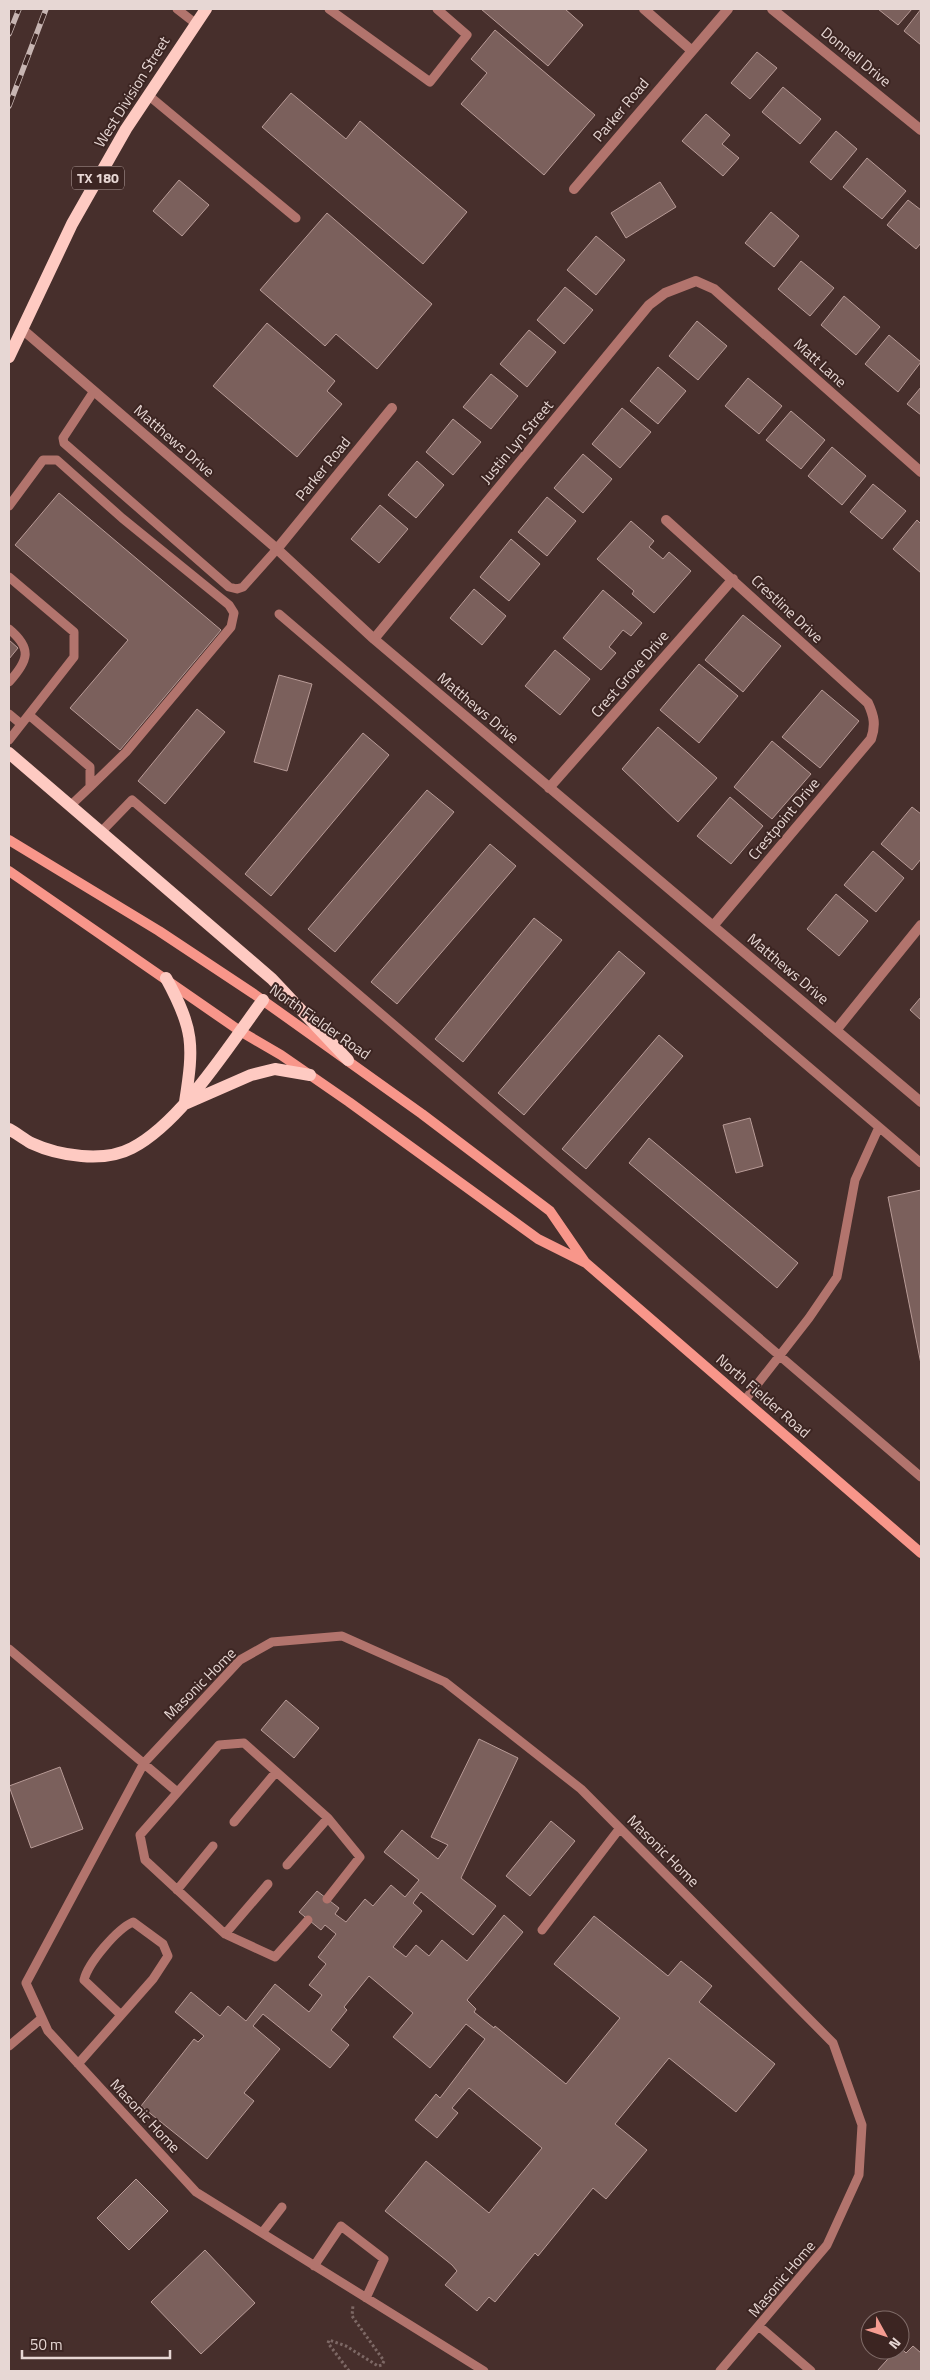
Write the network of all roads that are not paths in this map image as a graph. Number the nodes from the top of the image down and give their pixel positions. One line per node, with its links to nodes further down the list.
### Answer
1 (177, 9): 8 (lane)
2 (206, 9): 8 (main road, West Division Street / TX 180)
3 (328, 9): 4 (lane)
4 (437, 9)
5 (644, 9): 9 (street)
6 (728, 9): 9 (street, Parker Road)
7 (772, 9): 11 (street, Donnell Drive)
8 (195, 22): 10 (main road, West Division Street / TX 180)
9 (691, 50): 12 (street, Parker Road)
10 (148, 96): 13 (lane); 15 (main road, West Division Street / TX 180)
11 (921, 130)
12 (574, 189)
13 (296, 218)
14 (696, 281): 19 (street, Matt Lane); 27 (street, Justin Lyn Street)
15 (22, 329): 16 (main road, West Division Street / TX 180); 17 (street, Matthews Drive)
16 (9, 357)
17 (94, 391): 22 (street, Matthews Drive); 22 (lane)
18 (392, 408): 22 (street, Parker Road)
19 (921, 472)
20 (9, 506): 35 (lane)
21 (666, 520): 24 (street, Crestline Drive)
22 (277, 549): 27 (street, Matthews Drive)
23 (9, 577): 30 (lane)
24 (732, 579): 32 (street, Crestline Drive); 36 (street, Crest Grove Drive)
25 (279, 614): 51 (lane)
26 (9, 629): 28 (lane)
27 (374, 639): 36 (street, Matthews Drive)
28 (9, 682)
29 (9, 714): 31 (lane)
30 (29, 714): 31 (lane); 35 (lane)
31 (21, 724): 33 (lane)
32 (875, 729): 42 (street, Crestpoint Drive)
33 (9, 740)
34 (9, 753): 37 (main road)
35 (90, 787): 37 (lane)
36 (550, 788): 42 (street, Matthews Drive)
37 (70, 806): 38 (main road)
38 (100, 832): 47 (main road); 55 (lane)
39 (9, 840): 44 (main road, North Fielder Road)
40 (9, 871): 43 (main road, North Fielder Road)
41 (921, 925): 45 (street)
42 (713, 926): 45 (street, Matthews Drive)
43 (166, 978): 46 (main road, North Fielder Road); 50 (main road)
44 (263, 1000): 46 (main road); 47 (main road, North Fielder Road)
45 (837, 1029): 49 (street, Matthews Drive)
46 (240, 1031): 48 (main road, North Fielder Road); 50 (main road)
47 (348, 1060): 54 (main road, North Fielder Road)
48 (310, 1075): 50 (main road); 54 (main road, North Fielder Road)
49 (921, 1102)
50 (184, 1104): 52 (main road)
51 (879, 1127): 53 (lane); 55 (lane)
52 (9, 1129)
53 (921, 1163)
54 (586, 1262): 56 (main road, North Fielder Road)
55 (780, 1355): 56 (lane); 57 (lane)
56 (745, 1400): 58 (main road, North Fielder Road)
57 (921, 1478)
58 (921, 1553)
59 (9, 1649): 60 (lane)
60 (144, 1763): 62 (lane); 65 (lane, Masonic Home); 75 (lane, Masonic Home)
61 (276, 1772): 62 (lane); 63 (lane); 64 (lane)
62 (176, 1791): 69 (lane)
63 (328, 1818): 67 (lane); 70 (lane)
64 (234, 1822)
65 (620, 1828): 72 (lane); 82 (lane, Masonic Home)
66 (214, 1846): 69 (lane)
67 (287, 1865)
68 (268, 1884): 73 (lane)
69 (177, 1890): 73 (lane)
70 (327, 1899)
71 (308, 1920): 73 (lane)
72 (542, 1930)
73 (225, 1934)
74 (121, 2016): 74 (lane); 77 (lane)
75 (42, 2018): 76 (lane); 77 (lane, Masonic Home)
76 (9, 2046)
77 (78, 2064): 79 (lane, Masonic Home)
78 (282, 2207): 79 (lane)
79 (262, 2233): 80 (lane, Masonic Home)
80 (314, 2266): 81 (lane, Masonic Home); 81 (lane)
81 (363, 2296): 83 (lane, Masonic Home)
82 (760, 2326): 84 (lane, Masonic Home); 85 (lane)
83 (484, 2371)
84 (720, 2371)
85 (810, 2371)

